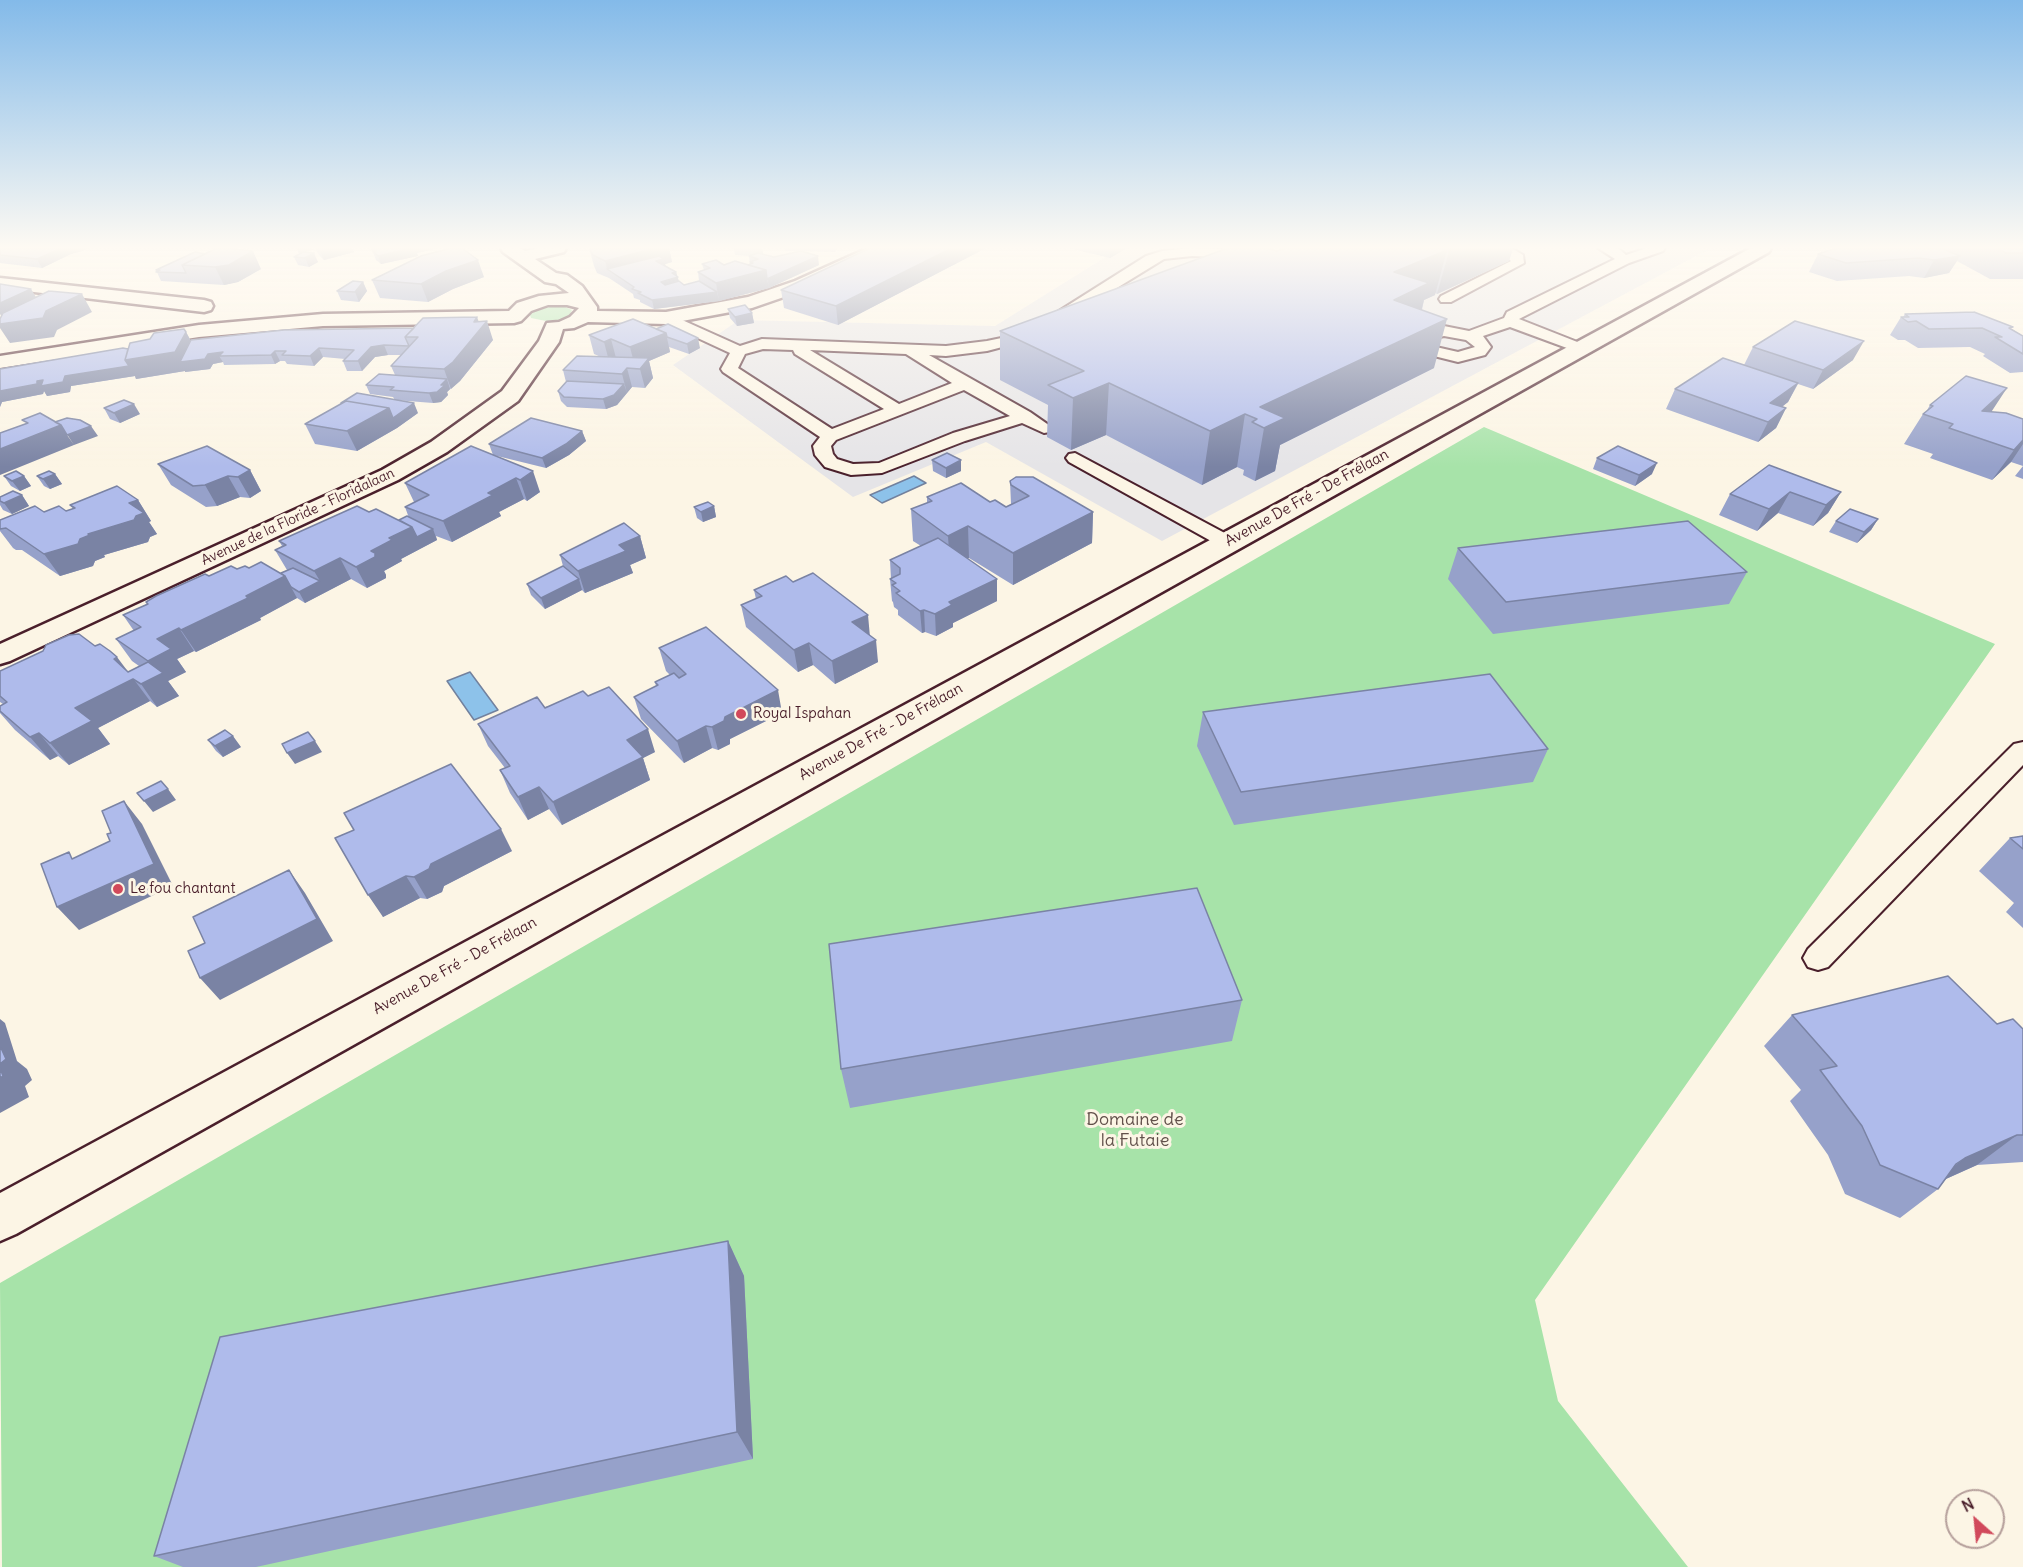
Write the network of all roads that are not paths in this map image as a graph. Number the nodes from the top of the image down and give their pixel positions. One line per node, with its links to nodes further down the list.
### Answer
1 (310, 321): 14 (street)
2 (514, 321): 8 (street)
3 (577, 321): 8 (street)
4 (673, 321): 13 (lane)
5 (1053, 321): 11 (lane)
6 (1511, 321): 9 (lane); 12 (lane)
7 (1629, 321): 12 (street, Avenue De Fré - De Frélaan)
8 (554, 327): 22 (street, Avenue de la Floride - Floridalaan)
9 (1470, 336)
10 (802, 346): 11 (lane); 13 (lane); 16 (lane)
11 (907, 348): 15 (lane)
12 (1580, 348): 21 (street, Avenue De Fré - De Frélaan)
13 (739, 351): 19 (lane)
14 (0, 362)
15 (965, 384): 16 (lane); 17 (lane)
16 (899, 411): 19 (lane)
17 (1024, 416): 18 (lane); 19 (lane)
18 (1044, 428)
19 (830, 436)
20 (1075, 458): 21 (lane)
21 (1227, 542): 25 (street, Avenue De Fré - De Frélaan)
22 (0, 655)
23 (2023, 750): 24 (lane)
24 (1818, 958)
25 (0, 1218)

